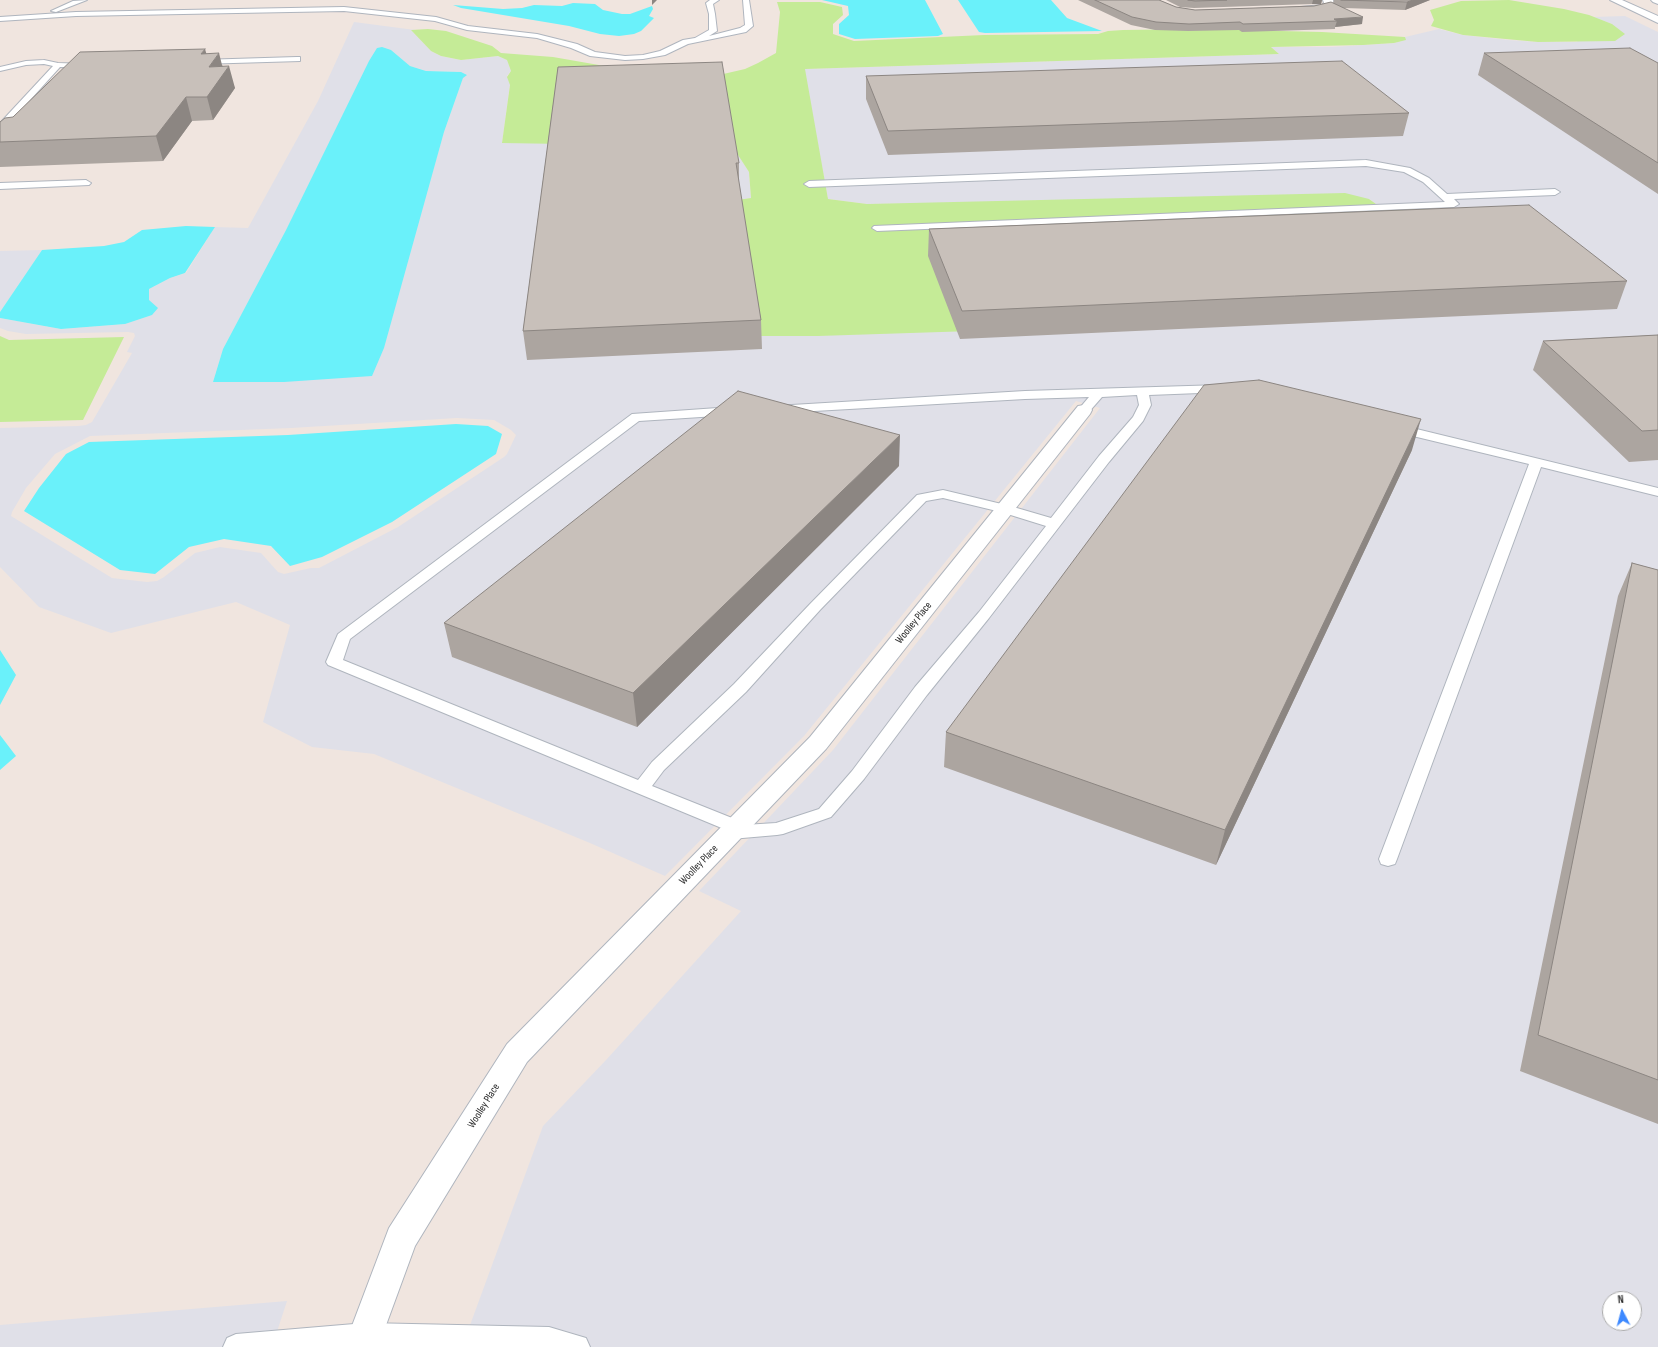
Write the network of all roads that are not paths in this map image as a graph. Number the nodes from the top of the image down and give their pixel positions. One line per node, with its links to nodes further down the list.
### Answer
1 (84, 0): 9 (lane)
2 (716, 0): 12 (lane)
3 (746, 0): 12 (lane)
4 (1328, 0): 8 (street)
5 (1615, 0): 11 (street)
6 (344, 2): 7 (lane)
7 (307, 3)
8 (1289, 10)
9 (45, 15): 10 (lane); 12 (lane)
10 (0, 19)
11 (1658, 20)
12 (696, 40)
13 (297, 59): 14 (lane)
14 (195, 63)
15 (58, 65): 16 (lane); 17 (lane); 20 (lane)
16 (14, 66): 18 (lane); 19 (lane)
17 (92, 66)
18 (0, 69)
19 (0, 79)
20 (0, 128)
21 (86, 183): 23 (lane)
22 (809, 184): 25 (lane)
23 (0, 186)
24 (1555, 192): 25 (lane)
25 (1445, 197): 26 (lane)
26 (877, 228)
27 (1232, 388): 28 (lane)
28 (1142, 391): 29 (lane); 36 (lane)
29 (1091, 402): 30 (lane); 35 (street, Woolley Place)
30 (766, 410)
31 (743, 411): 37 (lane)
32 (1382, 425): 33 (lane)
33 (1536, 462): 34 (lane); 39 (lane)
34 (1658, 492)
35 (1005, 509): 36 (lane); 37 (lane); 38 (street, Woolley Place)
36 (1055, 524): 38 (lane)
37 (641, 788): 38 (lane)
38 (734, 830): 40 (street, Woolley Place)
39 (1388, 860)
40 (363, 1341): 41 (lane); 42 (lane)
41 (487, 1343): 43 (lane)
42 (236, 1347)
43 (577, 1347)

